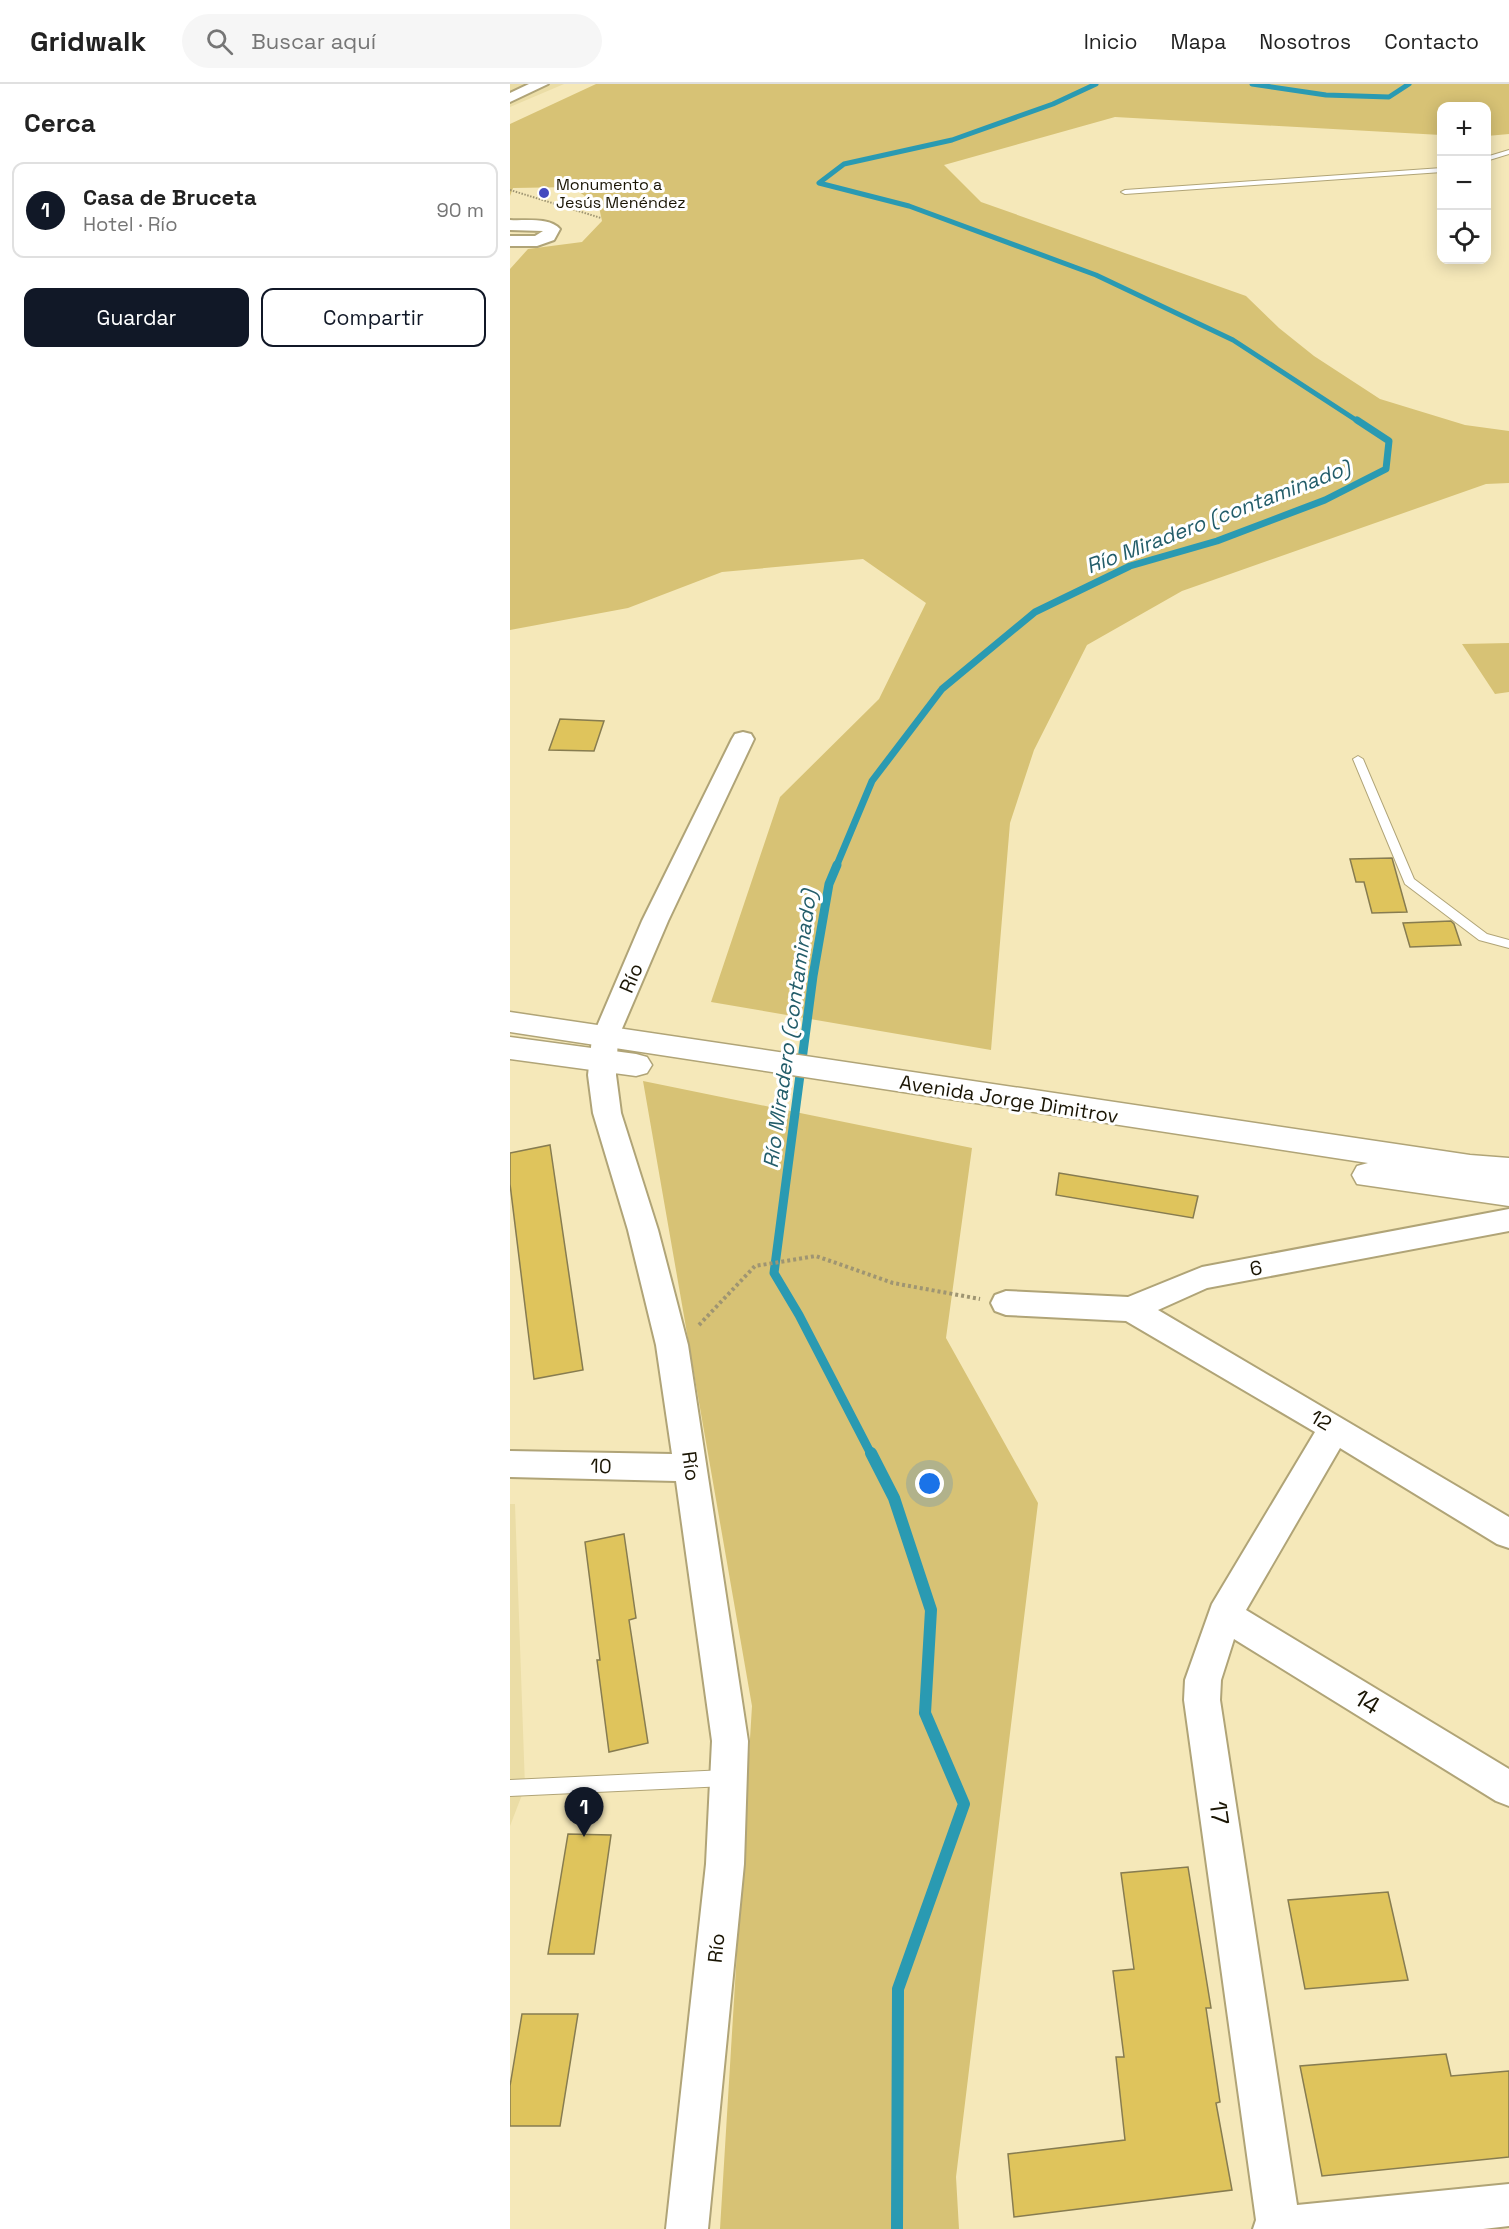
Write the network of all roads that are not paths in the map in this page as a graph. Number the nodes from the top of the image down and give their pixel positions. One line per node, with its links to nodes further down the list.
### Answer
1 (541, 84): 2 (street)
2 (510, 98)
3 (1509, 152): 4 (lane)
4 (1491, 157)
5 (1437, 170): 6 (lane)
6 (1125, 192)
7 (510, 225): 8 (street)
8 (510, 241)
9 (743, 739): 14 (street, Río)
10 (1358, 759): 11 (lane)
11 (1509, 944)
12 (510, 1022): 14 (main road, Avenida Jorge Dimitrov)
13 (510, 1048): 14 (main road, Avenida Jorge Dimitrov)
14 (604, 1049): 15 (main road, Avenida Jorge Dimitrov); 23 (street, Río)
15 (867, 1088): 16 (main road, Avenida Jorge Dimitrov); 17 (main road, Avenida Jorge Dimitrov)
16 (1509, 1170)
17 (1509, 1194)
18 (1509, 1220): 20 (street, 6)
19 (1006, 1303): 20 (street, 6)
20 (1131, 1309): 21 (street, 12)
21 (1335, 1428): 24 (street, 12); 25 (street, 17)
22 (510, 1464): 23 (street, 10)
23 (691, 1468): 26 (street, Río)
24 (1509, 1533)
25 (1224, 1615): 28 (street, 14); 33 (street, 17)
26 (728, 1778): 27 (lane); 31 (street, Río)
27 (510, 1788)
28 (1509, 1789)
29 (1509, 2205): 30 (street)
30 (1425, 2221): 33 (street)
31 (687, 2229)
32 (1274, 2229): 33 (street)
33 (1279, 2229)

